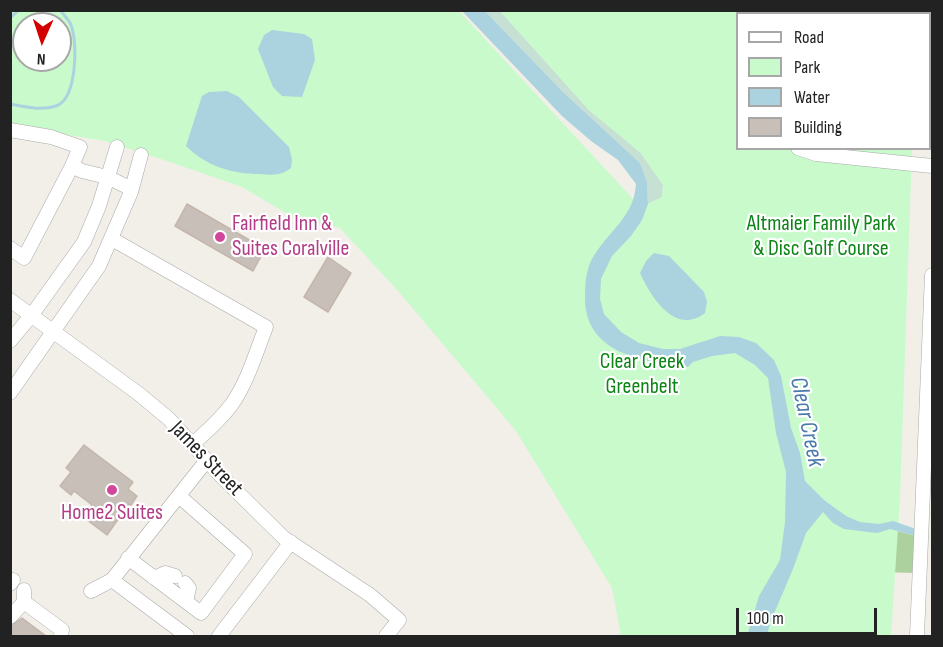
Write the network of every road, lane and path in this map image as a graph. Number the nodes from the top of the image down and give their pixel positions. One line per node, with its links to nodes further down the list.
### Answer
1 (10, 130): 7 (street)
2 (117, 147): 8 (street)
3 (804, 150): 4 (street)
4 (859, 154): 6 (street)
5 (141, 155): 9 (street)
6 (933, 166)
7 (77, 169): 8 (street); 10 (street); 12 (street)
8 (108, 177): 9 (street); 10 (street)
9 (132, 189): 11 (street)
10 (102, 195): 15 (street)
11 (112, 239): 16 (street); 19 (street)
12 (10, 248)
13 (933, 274): 33 (street)
14 (10, 300): 15 (street, James Street)
15 (31, 316): 16 (street, James Street); 17 (street)
16 (53, 332): 18 (street); 19 (street, James Street)
17 (10, 341)
18 (10, 393)
19 (193, 444): 20 (street, James Street)
20 (207, 460): 21 (street); 22 (street, James Street)
21 (179, 496): 23 (street); 27 (street)
22 (291, 542): 31 (street); 32 (street, James Street)
23 (129, 558): 24 (street); 25 (street)
24 (154, 578): 27 (street); 27 (street)
25 (112, 580): 26 (street); 30 (street)
26 (91, 591)
27 (186, 601)
28 (10, 617): 29 (street)
29 (61, 636)
30 (188, 636)
31 (219, 636)
32 (386, 636)
33 (917, 636)

